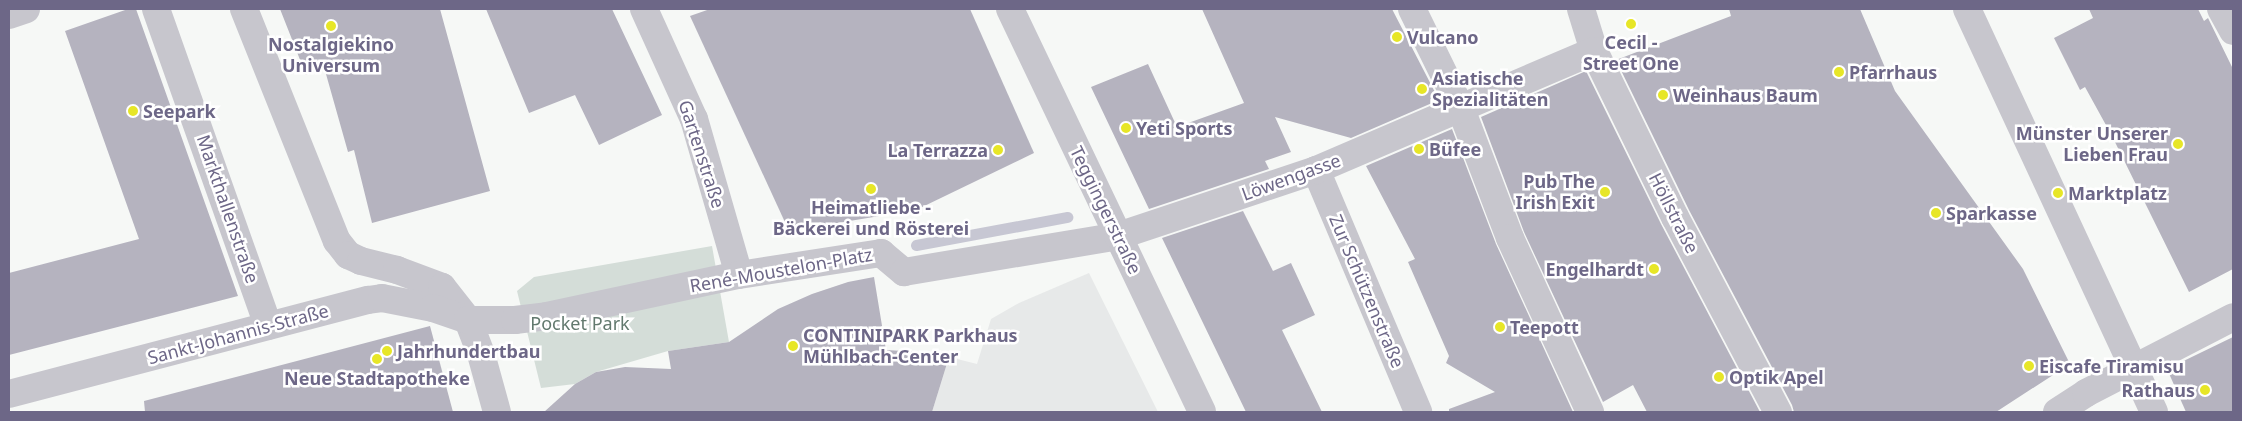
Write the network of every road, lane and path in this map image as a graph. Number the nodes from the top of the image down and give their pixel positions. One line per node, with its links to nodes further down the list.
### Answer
1 (26, 9): 10 (street)
2 (156, 9): 19 (street, Markthallenstraße)
3 (244, 9): 18 (street)
4 (644, 9): 16 (street, Gartenstraße)
5 (1010, 9): 15 (street, Teggingerstraße)
6 (1412, 9): 13 (street)
7 (1581, 9): 12 (street, Höllstraße)
8 (1967, 9): 20 (street)
9 (2221, 9): 11 (street)
10 (9, 15)
11 (2233, 31)
12 (1594, 51): 13 (street, Löwengasse); 26 (street, Höllstraße)
13 (1461, 109): 14 (street, Löwengasse); 25 (street)
14 (1316, 170): 15 (street, Löwengasse); 24 (street, Zur Schützenstraße)
15 (1118, 236): 16 (street, René-Moustelon-Platz); 23 (street, Teggingerstraße)
16 (739, 275): 18 (street, René-Moustelon-Platz)
17 (2233, 317): 20 (street)
18 (468, 320): 19 (street, Sankt-Johannis-Straße); 22 (street)
19 (268, 326): 21 (street, Sankt-Johannis-Straße)
20 (2135, 369): 27 (street); 28 (street)
21 (9, 394)
22 (497, 412)
23 (1202, 412)
24 (1418, 412)
25 (1590, 412)
26 (1778, 412)
27 (2057, 412)
28 (2154, 412)

